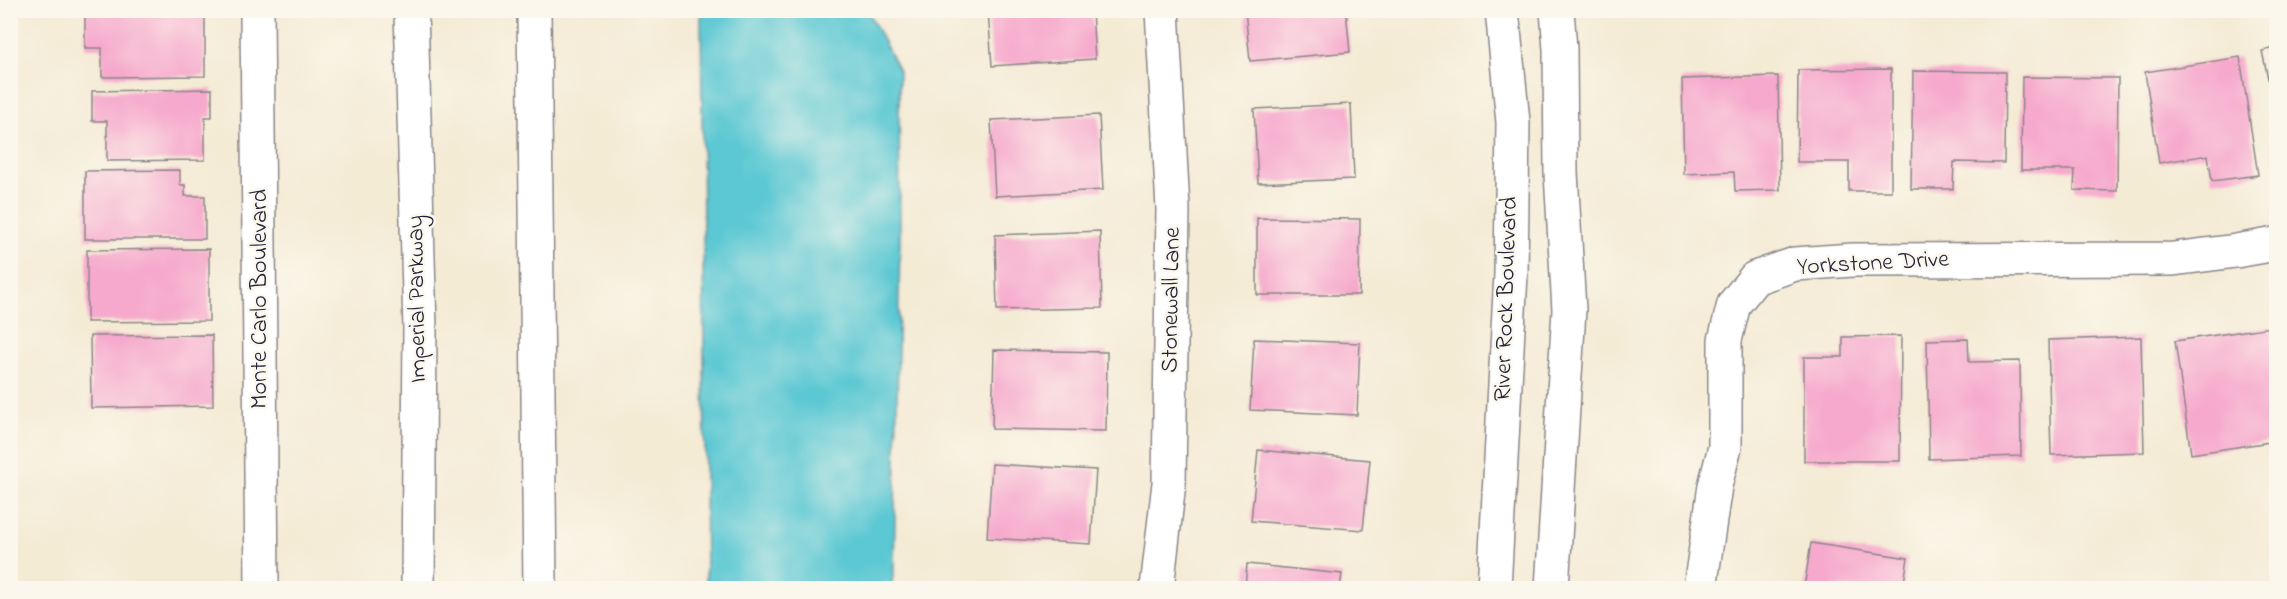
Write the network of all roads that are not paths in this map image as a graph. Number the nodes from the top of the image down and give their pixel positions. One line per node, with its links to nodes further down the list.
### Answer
1 (257, 10): 8 (street, Monte Carlo Boulevard)
2 (411, 10): 9 (street, Imperial Parkway)
3 (534, 10): 10 (street)
4 (1161, 10): 11 (street, Stonewall Lane)
5 (1502, 10): 12 (street, River Rock Boulevard)
6 (1557, 10): 13 (street)
7 (2277, 243): 14 (street, Yorkstone Drive)
8 (262, 588)
9 (418, 588)
10 (540, 588)
11 (1157, 588)
12 (1494, 588)
13 (1552, 588)
14 (1700, 588)

